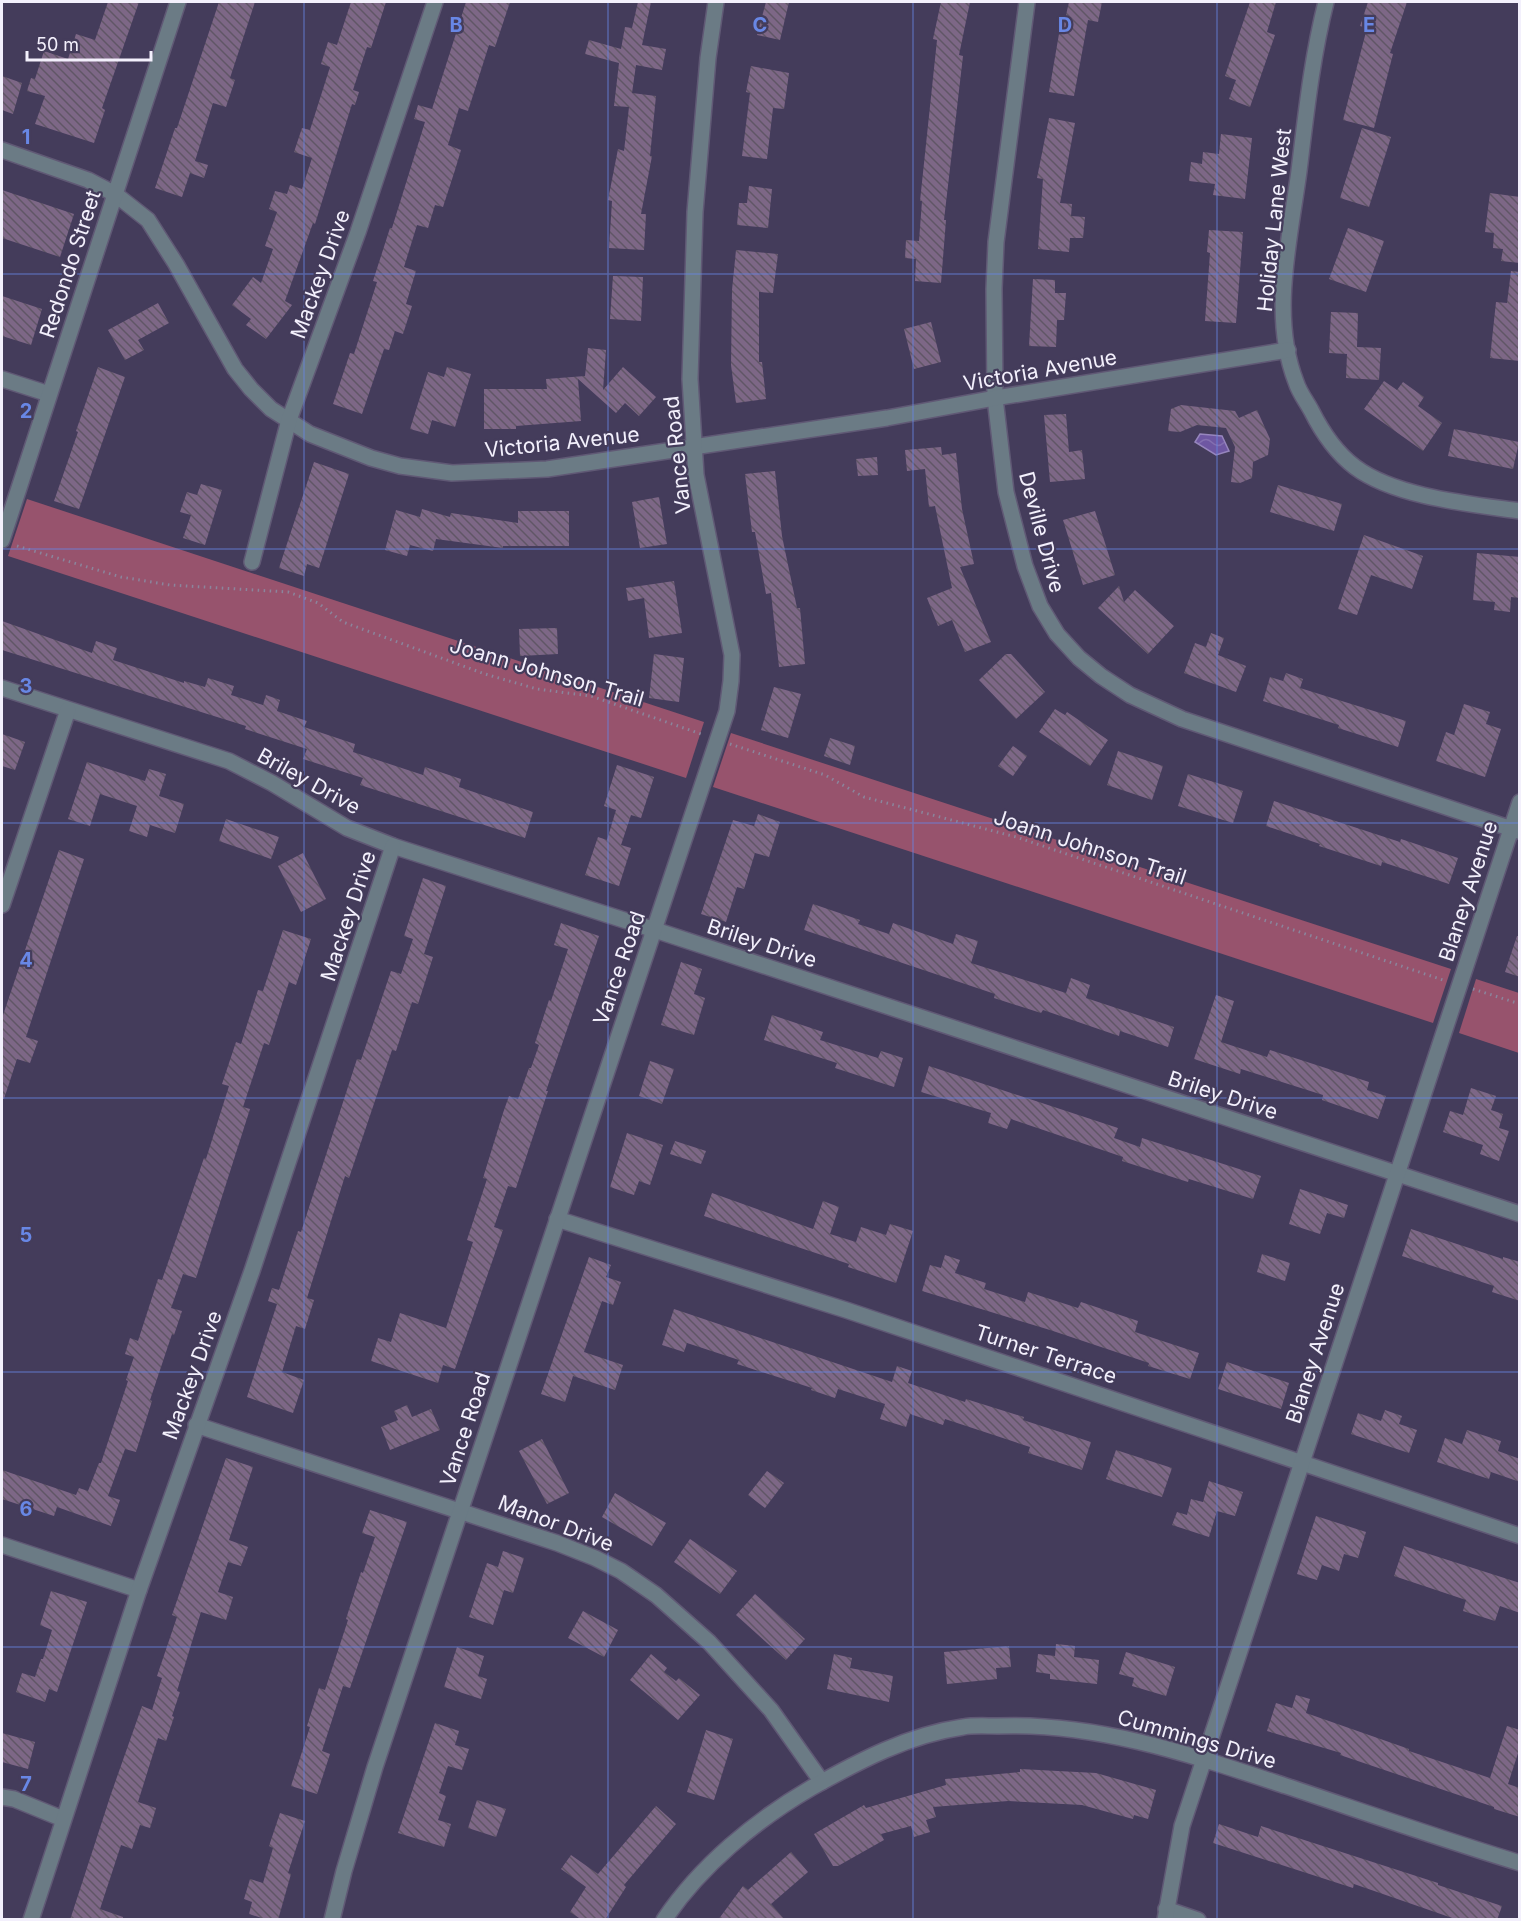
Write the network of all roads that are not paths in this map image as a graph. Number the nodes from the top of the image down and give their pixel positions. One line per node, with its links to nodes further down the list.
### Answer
1 (178, 2): 7 (street, Redondo Street)
2 (435, 2): 12 (street, Mackey Drive)
3 (716, 2): 13 (street, Vance Road)
4 (1027, 2): 11 (street, Deville Drive)
5 (1326, 2): 8 (street, Holiday Lane West)
6 (2, 150): 7 (street, Victoria Avenue)
7 (115, 194): 10 (street, Redondo Street); 12 (street, Victoria Avenue)
8 (1288, 350): 11 (street, Victoria Avenue); 14 (street, Holiday Lane West)
9 (2, 379): 10 (street)
10 (49, 394): 15 (street, Redondo Street)
11 (995, 398): 13 (street, Victoria Avenue); 20 (street, Deville Drive)
12 (289, 420): 13 (street, Victoria Avenue); 16 (street, Mackey Drive)
13 (694, 448): 23 (street, Vance Road)
14 (1520, 511)
15 (8, 542)
16 (252, 562)
17 (2, 688): 18 (street, Briley Drive)
18 (68, 710): 21 (street, Briley Drive); 22 (street)
19 (1520, 802): 20 (street, Blaney Avenue)
20 (1515, 830): 24 (street, Blaney Avenue)
21 (393, 846): 23 (street, Briley Drive); 27 (street, Mackey Drive)
22 (2, 905)
23 (655, 930): 24 (street, Briley Drive); 26 (street, Vance Road)
24 (1396, 1173): 25 (street, Briley Drive); 28 (street, Blaney Avenue)
25 (1520, 1214)
26 (557, 1219): 28 (street, Turner Terrace); 29 (street, Vance Road)
27 (196, 1425): 29 (street, Manor Drive); 32 (street, Mackey Drive)
28 (1302, 1462): 30 (street, Turner Terrace); 33 (street, Blaney Avenue)
29 (460, 1511): 34 (street, Manor Drive); 40 (street, Vance Road)
30 (1520, 1536)
31 (2, 1545): 32 (street)
32 (139, 1590): 36 (street, Mackey Drive)
33 (1204, 1759): 34 (street, Cummings Drive); 37 (street, Cummings Drive); 38 (street, Blaney Avenue)
34 (822, 1782): 41 (street, Cummings Drive)
35 (2, 1797): 36 (street)
36 (63, 1819): 39 (street, Mackey Drive)
37 (1520, 1863)
38 (1166, 1914): 42 (street)
39 (31, 1920)
40 (333, 1920)
41 (664, 1920)
42 (1198, 1920)

